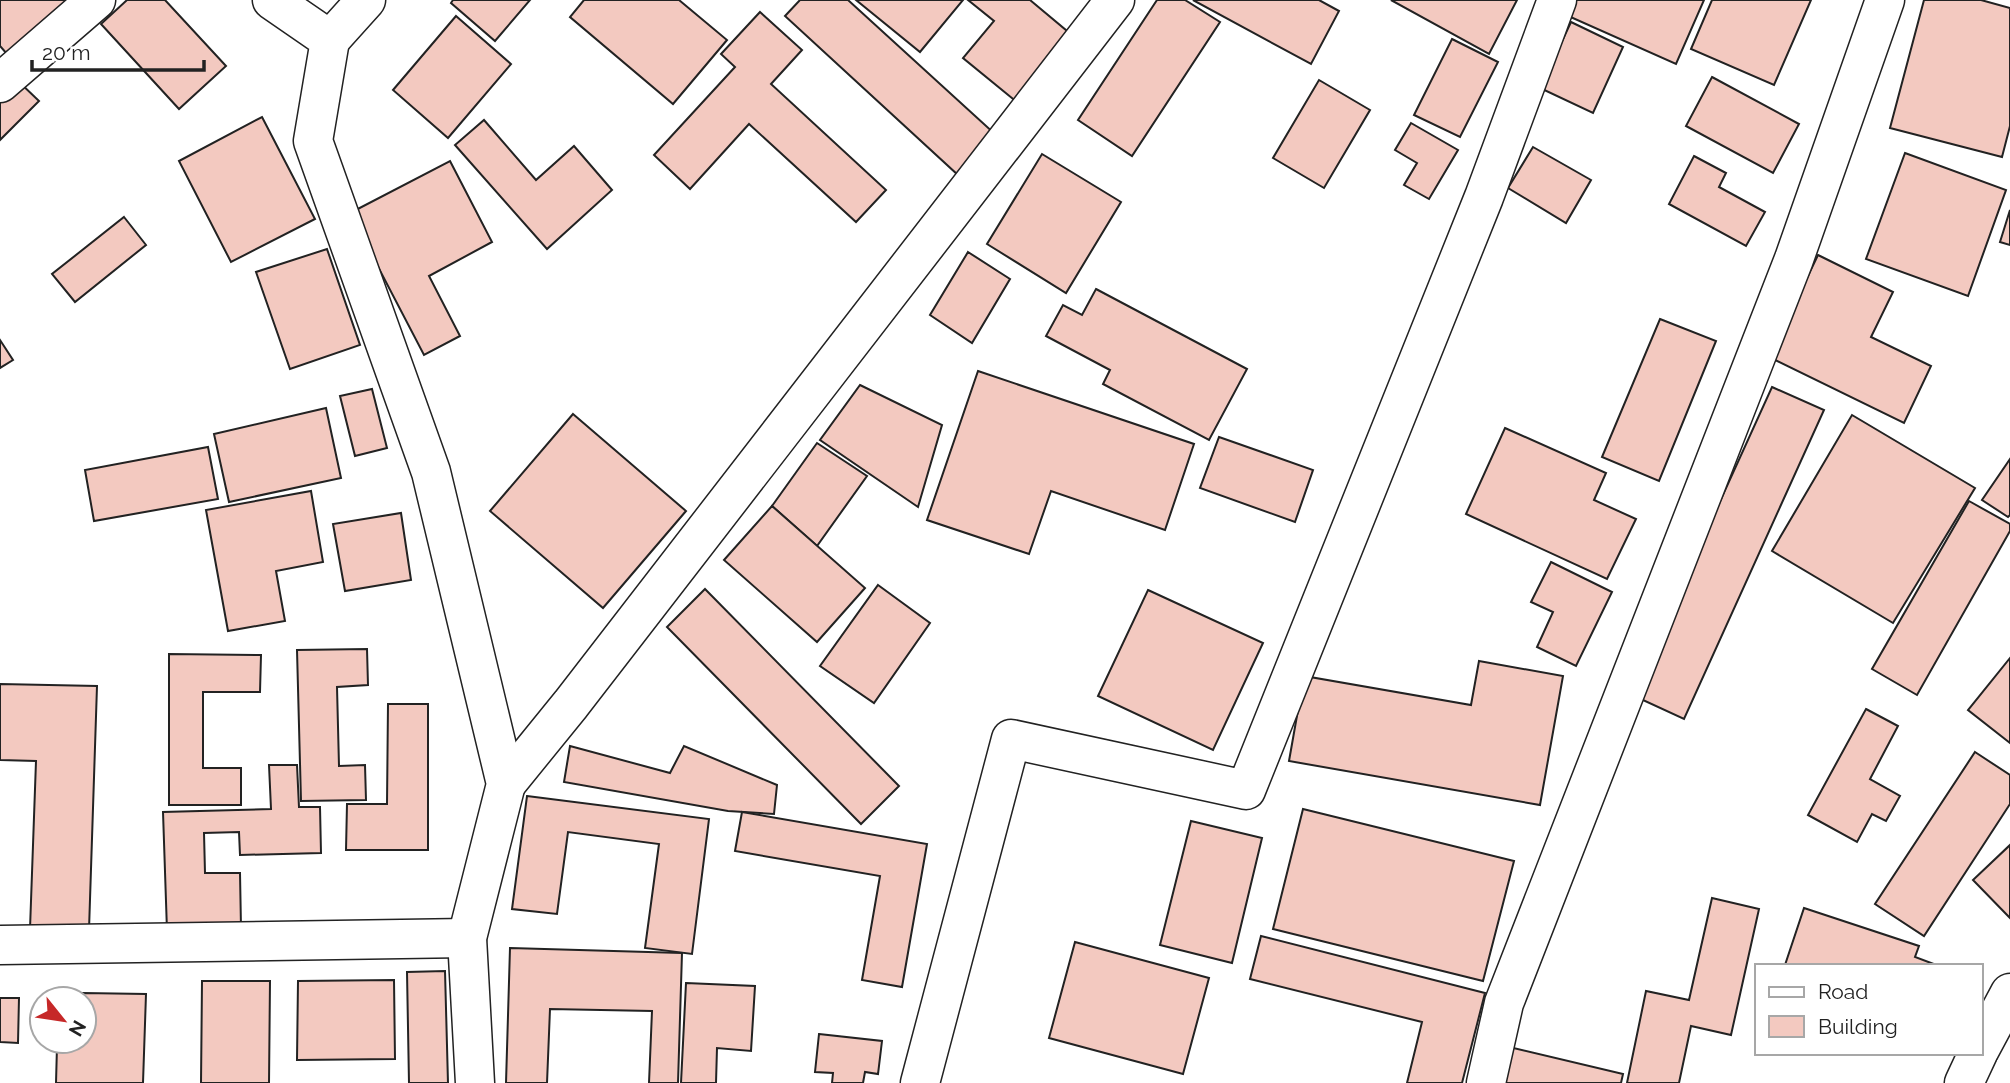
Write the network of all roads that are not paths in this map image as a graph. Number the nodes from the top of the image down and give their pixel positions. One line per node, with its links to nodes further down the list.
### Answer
1 (96, 0): 8 (street)
2 (272, 0): 7 (street)
3 (366, 0): 7 (street)
4 (1115, 0): 9 (street)
5 (1558, 0): 16 (street)
6 (1885, 0): 17 (street)
7 (330, 40): 9 (street)
8 (0, 83)
9 (506, 785): 10 (street)
10 (467, 939): 11 (street); 15 (street)
11 (0, 945)
12 (2010, 993): 13 (street)
13 (1982, 1045)
14 (1977, 1055): 18 (street)
15 (475, 1083)
16 (920, 1083)
17 (1486, 1083)
18 (1964, 1083)

